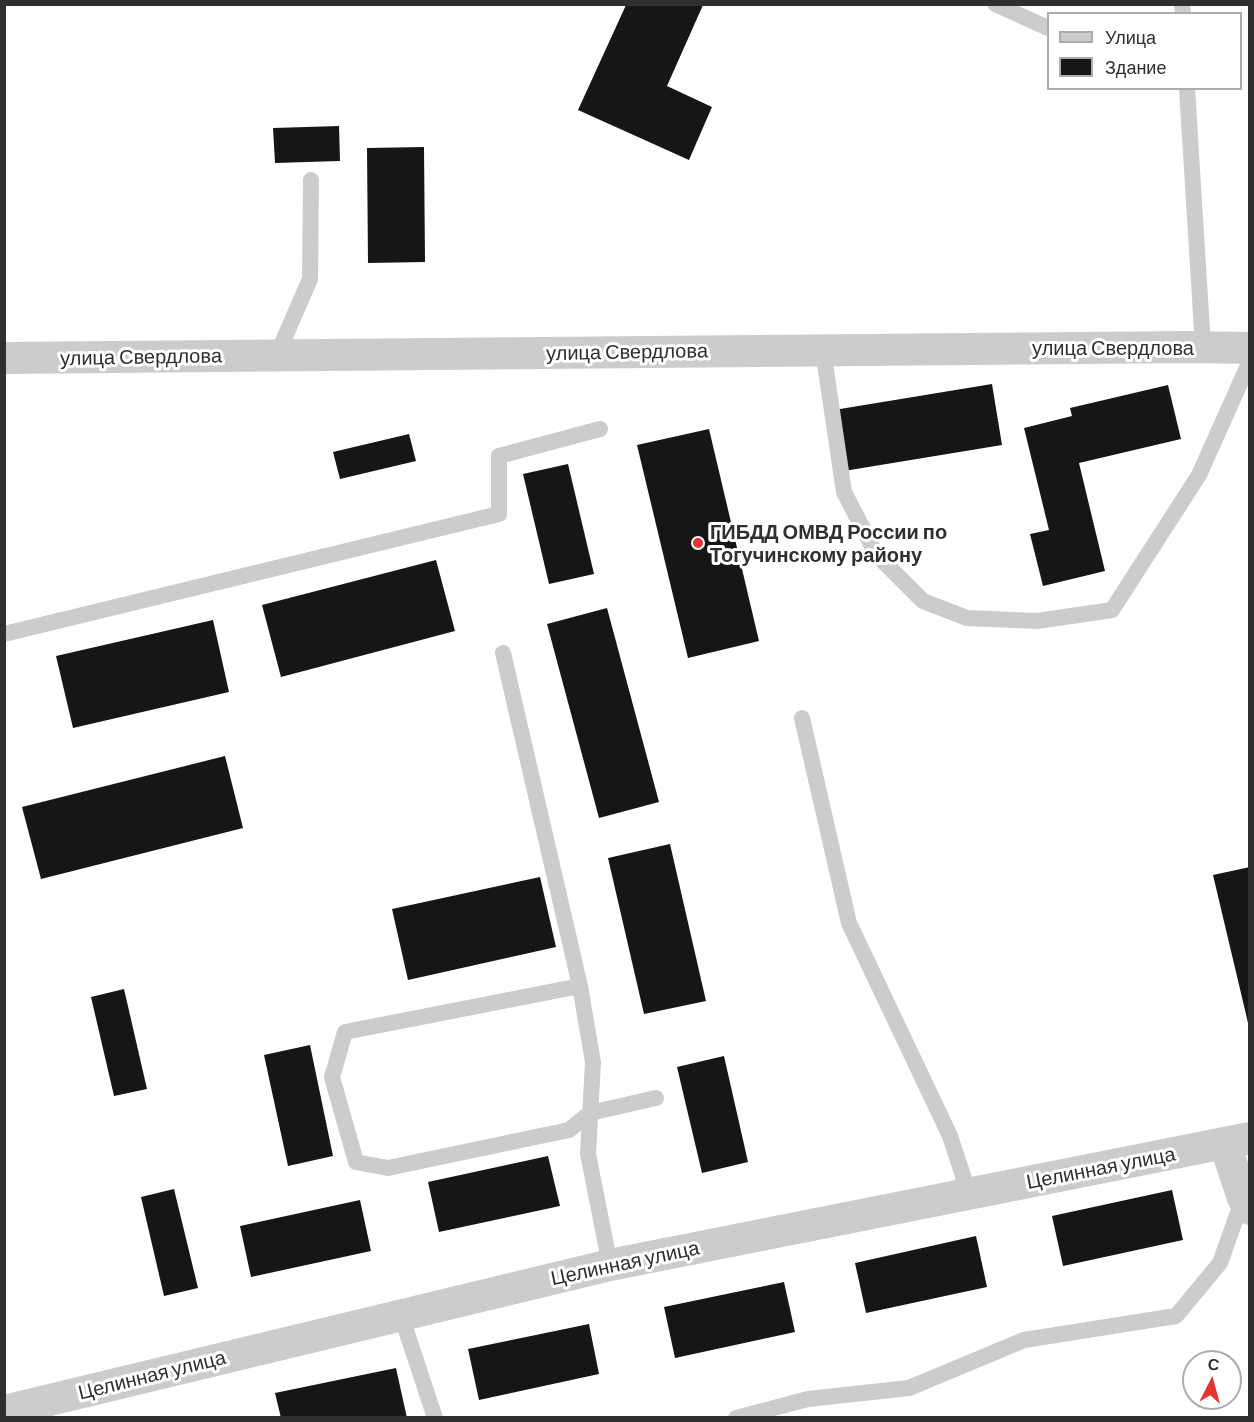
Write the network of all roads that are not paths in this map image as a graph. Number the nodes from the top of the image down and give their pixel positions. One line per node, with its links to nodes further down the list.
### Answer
1 (995, 4): 2 (lane)
2 (1047, 28)
3 (1186, 90): 5 (lane)
4 (311, 180): 8 (lane)
5 (1203, 347): 6 (street, улица Свердлова); 7 (street, улица Свердлова)
6 (1250, 348)
7 (823, 350): 8 (street, улица Свердлова); 10 (lane)
8 (277, 355): 9 (street, улица Свердлова)
9 (4, 358)
10 (1250, 361)
11 (600, 429): 12 (lane)
12 (4, 634)
13 (503, 653): 15 (lane)
14 (802, 718): 19 (lane)
15 (580, 986): 17 (lane); 17 (lane)
16 (656, 1098): 17 (lane)
17 (590, 1113): 21 (lane)
18 (1237, 1141): 19 (street, Целинная улица); 20 (street)
19 (969, 1194): 21 (street, Целинная улица)
20 (1246, 1203): 25 (lane)
21 (610, 1265): 22 (street, Целинная улица)
22 (401, 1315): 23 (street, Целинная улица); 24 (lane)
23 (4, 1411)
24 (435, 1418)
25 (736, 1418)

